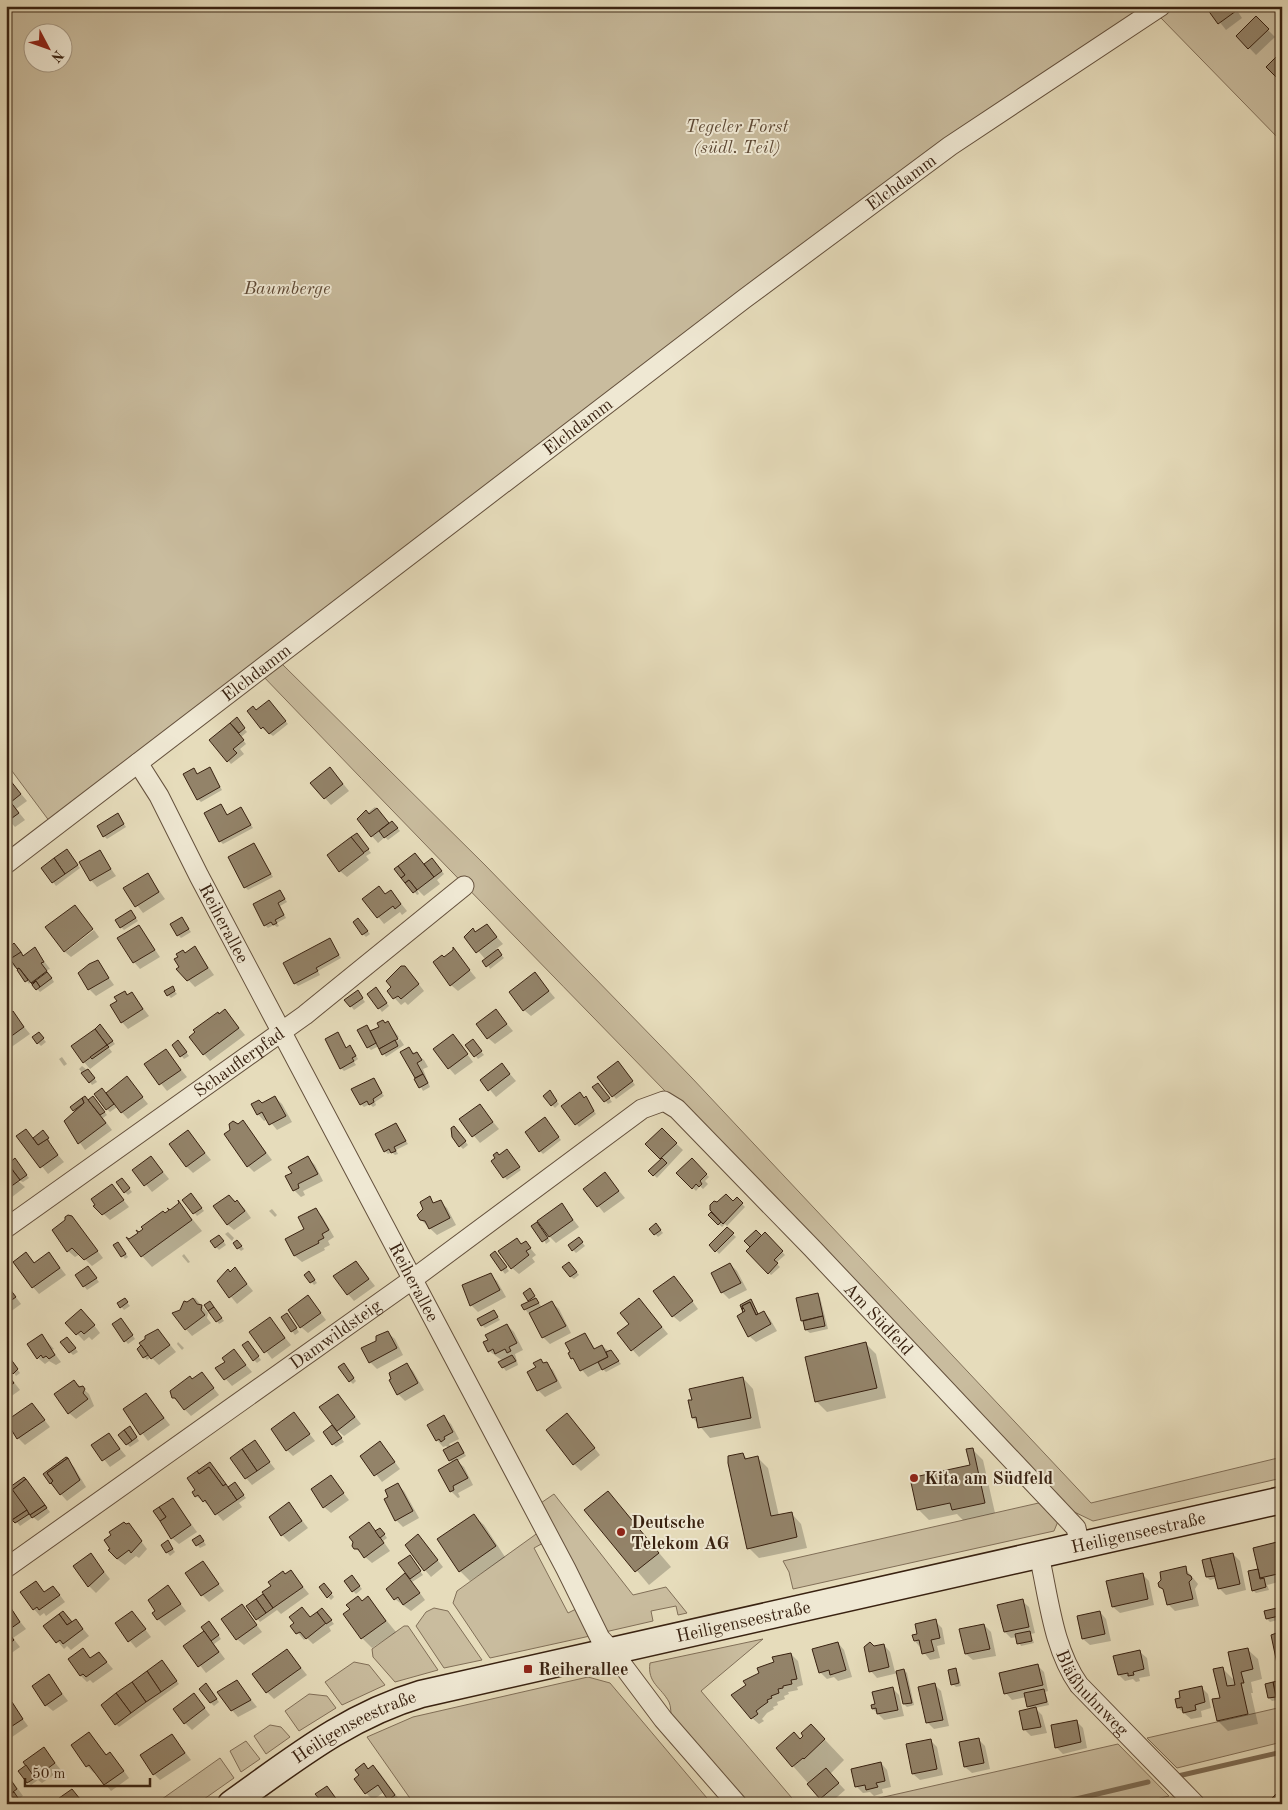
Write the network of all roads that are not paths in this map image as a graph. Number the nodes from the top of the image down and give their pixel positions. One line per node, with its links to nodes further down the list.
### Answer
1 (1161, 6): 2 (street, Elchdamm)
2 (138, 763): 3 (street, Elchdamm); 5 (street, Reiherallee)
3 (6, 864)
4 (464, 886): 5 (street, Schauflerpfad)
5 (281, 1032): 7 (street, Schauflerpfad); 8 (street, Reiherallee)
6 (664, 1101): 8 (street, Damwildsteig); 10 (street, Am Südfeld)
7 (6, 1228)
8 (413, 1280): 12 (street, Damwildsteig); 13 (street, Reiherallee)
9 (1282, 1500): 10 (main road, Heiligenseestraße)
10 (1080, 1546): 11 (main road, Heiligenseestraße)
11 (1039, 1555): 13 (main road, Heiligenseestraße); 16 (street, Bläßhuhnweg)
12 (6, 1568)
13 (612, 1650): 14 (main road, Heiligenseestraße); 15 (street, Reiherallee)
14 (231, 1804)
15 (737, 1804)
16 (1195, 1804)

